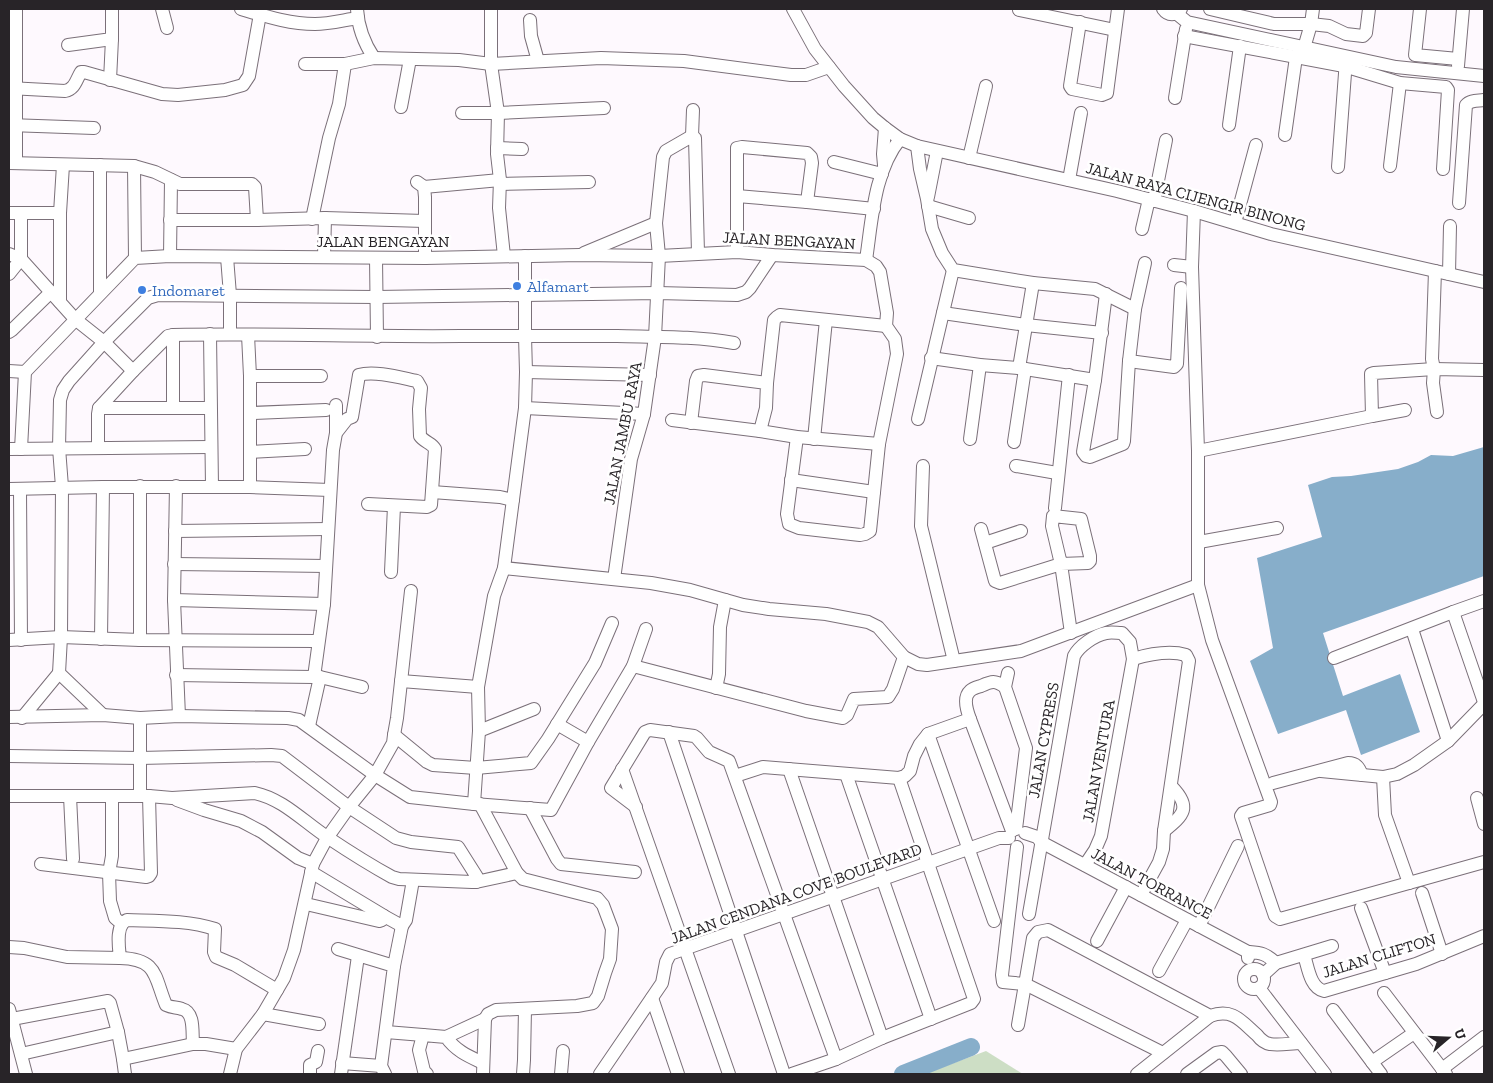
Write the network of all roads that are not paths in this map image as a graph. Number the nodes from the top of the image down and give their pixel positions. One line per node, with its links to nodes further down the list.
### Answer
1 (16, 9): 44 (street)
2 (112, 9): 26 (street)
3 (162, 9): 23 (street)
4 (241, 9): 16 (street)
5 (491, 9): 37 (street)
6 (793, 9): 38 (street, JALAN RAYA CIJENGIR BINONG)
7 (1118, 9): 24 (street)
8 (1163, 9): 15 (street)
9 (1210, 9): 18 (street)
10 (1313, 9): 22 (street)
11 (1369, 9): 22 (street)
12 (1420, 9): 32 (street)
13 (1463, 9): 32 (street)
14 (1019, 10): 20 (street)
15 (1179, 11): 21 (street)
16 (268, 13): 17 (street); 41 (street)
17 (357, 13): 30 (street)
18 (1252, 14): 22 (street)
19 (530, 20): 33 (street)
20 (1080, 22): 24 (street); 24 (street)
21 (1187, 22): 25 (street); 29 (street)
22 (1311, 24): 29 (street)
23 (167, 28)
24 (1115, 30)
25 (1184, 36): 28 (street); 45 (street)
26 (112, 39): 27 (street); 41 (street)
27 (68, 45)
28 (1240, 46): 29 (street); 54 (street)
29 (1300, 52): 34 (street); 57 (street)
30 (374, 58): 31 (street); 36 (street)
31 (410, 59): 37 (street); 47 (street)
32 (1458, 59): 39 (street)
33 (538, 61): 37 (street); 38 (street)
34 (1345, 62): 39 (street); 42 (street); 73 (street)
35 (304, 64): 36 (street)
36 (345, 64): 89 (street)
37 (491, 64): 51 (street)
38 (829, 67): 56 (street, JALAN RAYA CIJENGIR BINONG)
39 (1457, 74): 40 (street)
40 (1484, 76)
41 (110, 80): 44 (street)
42 (1400, 83): 72 (street); 74 (street)
43 (986, 86): 66 (street)
44 (12, 88): 53 (street)
45 (1176, 98)
46 (1484, 100): 83 (street)
47 (401, 107)
48 (604, 108): 51 (street)
49 (693, 110): 58 (street)
50 (462, 113): 51 (street)
51 (498, 113): 63 (street)
52 (1082, 113): 77 (street)
53 (12, 125): 55 (street); 68 (street)
54 (1229, 125)
55 (94, 128)
56 (885, 128): 59 (street, JALAN RAYA CIJENGIR BINONG); 75 (street)
57 (1285, 135)
58 (692, 136): 94 (street, JALAN JAMBU RAYA); 99 (street)
59 (900, 139): 62 (street, JALAN RAYA CIJENGIR BINONG); 75 (street)
60 (1166, 140): 81 (street)
61 (1256, 144): 95 (street)
62 (916, 146): 65 (street, JALAN RAYA CIJENGIR BINONG); 84 (street)
63 (497, 148): 64 (street); 78 (street)
64 (522, 149)
65 (937, 151): 66 (street, JALAN RAYA CIJENGIR BINONG); 84 (street)
66 (969, 158): 77 (street, JALAN RAYA CIJENGIR BINONG)
67 (834, 162): 75 (street)
68 (12, 163): 69 (street)
69 (63, 164): 70 (street); 88 (street)
70 (100, 165): 71 (street); 126 (street)
71 (134, 166): 76 (street); 109 (street)
72 (1390, 166)
73 (1338, 167)
74 (1443, 169)
75 (883, 170): 85 (street)
76 (171, 180): 91 (street); 92 (street)
77 (1069, 180): 81 (street, JALAN RAYA CIJENGIR BINONG)
78 (500, 182): 79 (street); 93 (street); 104 (street)
79 (589, 182)
80 (737, 196): 82 (street); 82 (street); 98 (street)
81 (1151, 200): 86 (street, JALAN RAYA CIJENGIR BINONG); 97 (street)
82 (807, 202): 85 (street)
83 (1459, 202)
84 (928, 203): 90 (street); 117 (street)
85 (874, 209): 113 (street)
86 (1194, 211): 95 (street, JALAN RAYA CIJENGIR BINONG); 116 (street)
87 (15, 213): 88 (street); 112 (street)
88 (60, 213): 131 (street)
89 (319, 218): 92 (street); 93 (street); 108 (street)
90 (969, 218)
91 (170, 220): 92 (street); 103 (street)
92 (257, 220)
93 (424, 221): 111 (street)
94 (656, 223): 101 (street); 106 (street, JALAN JAMBU RAYA)
95 (1235, 224): 118 (street, JALAN RAYA CIJENGIR BINONG)
96 (1450, 226): 120 (street)
97 (1142, 229)
98 (737, 252): 99 (street, JALAN BENGAYAN); 102 (street, JALAN BENGAYAN)
99 (698, 253): 106 (street, JALAN BENGAYAN)
100 (9, 254): 112 (street)
101 (580, 255): 105 (street, JALAN BENGAYAN); 106 (street, JALAN BENGAYAN)
102 (772, 255): 113 (street, JALAN BENGAYAN); 125 (street)
103 (170, 256): 107 (street, JALAN BENGAYAN); 109 (street, JALAN BENGAYAN)
104 (504, 256): 105 (street, JALAN BENGAYAN); 111 (street, JALAN BENGAYAN)
105 (525, 256): 129 (street)
106 (659, 256): 125 (street, JALAN JAMBU RAYA)
107 (228, 257): 108 (street, JALAN BENGAYAN); 128 (street)
108 (324, 257): 110 (street, JALAN BENGAYAN)
109 (135, 258): 126 (street)
110 (376, 258): 111 (street, JALAN BENGAYAN); 130 (street)
111 (424, 258)
112 (21, 260): 119 (street); 124 (street)
113 (866, 260): 137 (street)
114 (1145, 263): 132 (street)
115 (1174, 265): 116 (street)
116 (1192, 267): 189 (street)
117 (953, 270): 122 (street); 133 (street)
118 (1435, 271): 120 (street, JALAN RAYA CIJENGIR BINONG); 153 (street)
119 (9, 274)
120 (1449, 274): 121 (street, JALAN RAYA CIJENGIR BINONG)
121 (1484, 282)
122 (1033, 283): 127 (street); 136 (street)
123 (1181, 288): 150 (street)
124 (51, 292): 131 (street); 138 (street)
125 (658, 292): 129 (street); 146 (street, JALAN JAMBU RAYA)
126 (100, 293): 134 (street)
127 (1106, 294): 132 (street); 139 (street)
128 (230, 295): 130 (street); 141 (street); 147 (street)
129 (525, 295): 130 (street); 144 (street)
130 (376, 297): 145 (street)
131 (60, 302): 134 (street)
132 (1135, 309): 150 (street)
133 (943, 313): 136 (street); 149 (street)
134 (75, 319): 147 (street); 157 (street)
135 (826, 320): 137 (street); 164 (street); 180 (street)
136 (1026, 325): 139 (street); 152 (street)
137 (886, 326): 183 (street)
138 (9, 332)
139 (1102, 333): 163 (street)
140 (210, 334): 141 (street); 143 (street); 167 (street)
141 (230, 334): 142 (street)
142 (248, 334): 145 (street); 161 (street)
143 (173, 335): 156 (street); 166 (street)
144 (525, 336): 145 (street); 146 (street); 158 (street)
145 (378, 337)
146 (655, 337): 148 (street); 159 (street, JALAN JAMBU RAYA)
147 (104, 342): 156 (street); 185 (street)
148 (734, 343)
149 (932, 358): 151 (street); 174 (street)
150 (1130, 361): 163 (street)
151 (980, 365): 152 (street); 181 (street)
152 (1022, 368): 160 (street); 182 (street)
153 (1434, 369): 154 (street); 170 (street); 173 (street)
154 (1484, 370)
155 (9, 371): 157 (street)
156 (133, 371): 165 (street)
157 (25, 372): 187 (street)
158 (526, 372): 159 (street); 168 (street)
159 (650, 375): 172 (street, JALAN JAMBU RAYA)
160 (1069, 375): 163 (street); 193 (street)
161 (250, 376): 162 (street); 171 (street)
162 (321, 376)
163 (1095, 380)
164 (767, 383): 176 (street); 177 (street)
165 (99, 408): 166 (street); 186 (street)
166 (172, 408): 167 (street)
167 (210, 408): 184 (street)
168 (524, 408): 172 (street); 205 (street)
169 (1405, 410): 173 (street)
170 (1437, 412)
171 (251, 413): 178 (street); 190 (street)
172 (644, 414): 220 (street, JALAN JAMBU RAYA)
173 (1372, 416): 189 (street)
174 (918, 419)
175 (672, 420): 176 (street)
176 (691, 423): 177 (street)
177 (760, 431): 179 (street)
178 (336, 433): 202 (street); 203 (street)
179 (797, 438): 180 (street); 194 (street)
180 (814, 439): 183 (street)
181 (970, 439)
182 (1014, 442)
183 (879, 444): 204 (street)
184 (210, 447): 186 (street); 200 (street)
185 (59, 448): 186 (street); 187 (street); 199 (street)
186 (98, 448)
187 (15, 449)
188 (305, 449): 190 (street)
189 (1198, 451): 214 (street)
190 (251, 452): 198 (street)
191 (923, 466): 241 (street)
192 (1016, 466): 193 (street)
193 (1058, 473): 208 (street)
194 (791, 480): 204 (street); 204 (street)
195 (103, 486): 196 (street); 199 (street); 233 (street)
196 (140, 486): 197 (street); 235 (street)
197 (176, 486): 200 (street); 212 (street)
198 (250, 486): 200 (street); 202 (street)
199 (62, 487): 201 (street); 232 (street)
200 (212, 487)
201 (14, 489): 234 (street)
202 (330, 490): 210 (street)
203 (432, 492): 205 (street); 207 (street)
204 (874, 492)
205 (513, 500): 218 (street)
206 (368, 504): 207 (street)
207 (394, 506): 219 (street)
208 (1054, 508)
209 (1277, 528): 214 (street)
210 (328, 529): 212 (street); 217 (street)
211 (981, 529): 215 (street)
212 (175, 531): 216 (street)
213 (1020, 531): 215 (street)
214 (1199, 542): 221 (street)
215 (985, 543): 231 (street)
216 (174, 564): 217 (street); 223 (street)
217 (326, 566): 226 (street)
218 (504, 568): 220 (street); 248 (street)
219 (391, 572)
220 (614, 579): 224 (street)
221 (1198, 585): 231 (street); 309 (street)
222 (411, 591): 247 (street)
223 (174, 600): 226 (street); 236 (street)
224 (725, 600): 238 (street); 251 (street)
225 (1484, 601): 227 (street)
226 (324, 604): 237 (street)
227 (1453, 612): 229 (street); 252 (street)
228 (612, 624): 260 (street)
229 (1412, 628): 239 (street); 266 (street)
230 (646, 629): 242 (street)
231 (1071, 633): 241 (street)
232 (61, 637): 233 (street); 234 (street); 243 (street)
233 (101, 639): 235 (street)
234 (15, 640)
235 (140, 640): 236 (street)
236 (175, 640): 237 (street); 245 (street)
237 (318, 642): 246 (street)
238 (904, 657): 241 (street); 251 (street)
239 (1334, 658)
240 (1134, 659): 294 (street, JALAN CYPRESS); 301 (street, JALAN VENTURA); 312 (street)
241 (954, 661)
242 (633, 666): 251 (street); 267 (street)
243 (59, 673): 254 (street); 257 (street)
244 (1008, 673): 249 (street)
245 (176, 675): 246 (street); 255 (street)
246 (317, 677): 250 (street); 261 (street)
247 (401, 681): 248 (street); 265 (street)
248 (478, 687): 262 (street)
249 (1005, 687): 259 (street); 293 (street)
250 (362, 688)
251 (716, 688)
252 (1484, 703): 266 (street)
253 (534, 709): 262 (street)
254 (103, 715): 257 (street); 258 (street)
255 (179, 716): 258 (street); 261 (street)
256 (9, 717): 257 (street)
257 (22, 718)
258 (140, 718): 271 (street)
259 (970, 718): 264 (street); 293 (street)
260 (557, 724): 267 (street); 272 (street)
261 (309, 726): 275 (street)
262 (478, 731): 272 (street)
263 (669, 732): 273 (street); 277 (street); 324 (street)
264 (928, 734): 268 (street); 270 (street)
265 (394, 735): 272 (street); 275 (street)
266 (1448, 741): 278 (street)
267 (588, 742): 290 (street)
268 (935, 755): 270 (street); 296 (street)
269 (9, 756): 271 (street)
270 (914, 756): 279 (street)
271 (140, 758): 284 (street); 288 (street)
272 (476, 768): 287 (street)
273 (622, 769): 289 (street); 289 (street)
274 (789, 769): 276 (street); 277 (street); 313 (street)
275 (375, 774): 287 (street); 288 (street)
276 (846, 774): 279 (street); 306 (street)
277 (735, 776): 317 (street)
278 (1384, 777): 280 (street); 309 (street)
279 (899, 778): 298 (street)
280 (1273, 783)
281 (9, 796): 282 (street)
282 (70, 796): 283 (street); 297 (street)
283 (112, 796): 284 (street); 304 (street)
284 (145, 796): 285 (street); 304 (street)
285 (172, 798): 292 (street); 302 (street)
286 (1477, 798): 291 (street)
287 (477, 804): 290 (street); 305 (street)
288 (349, 807): 292 (street); 308 (street)
289 (636, 807): 330 (street)
290 (530, 808): 303 (street)
291 (1484, 824)
292 (327, 838): 302 (street); 307 (street)
293 (1017, 838): 294 (street, JALAN CENDANA COVE BOULEVARD); 296 (street, JALAN CENDANA COVE BOULEVARD); 342 (street)
294 (1041, 842): 301 (street, JALAN TORRANCE); 314 (street, JALAN CYPRESS)
295 (1238, 846): 323 (street)
296 (968, 848): 298 (street, JALAN CENDANA COVE BOULEVARD); 320 (street)
297 (73, 858)
298 (928, 862): 306 (street, JALAN CENDANA COVE BOULEVARD); 353 (street)
299 (1484, 862): 309 (street)
300 (41, 864): 304 (street)
301 (1086, 866): 310 (street, JALAN TORRANCE)
302 (312, 868): 315 (street); 318 (street)
303 (635, 872)
304 (109, 873): 321 (street)
305 (517, 873): 308 (street); 347 (street)
306 (882, 878): 313 (street, JALAN CENDANA COVE BOULEVARD); 353 (street)
307 (413, 880): 308 (street); 322 (street)
308 (476, 882)
309 (1408, 883)
310 (1126, 887): 312 (street, JALAN TORRANCE); 326 (street)
311 (1422, 893): 332 (street)
312 (1141, 895): 319 (street, JALAN TORRANCE)
313 (833, 896): 317 (street, JALAN CENDANA COVE BOULEVARD); 362 (street)
314 (1015, 903)
315 (306, 904): 318 (street); 344 (street)
316 (1361, 908): 340 (street)
317 (784, 914): 324 (street, JALAN CENDANA COVE BOULEVARD); 371 (street)
318 (384, 916): 322 (street)
319 (1187, 920): 323 (street, JALAN TORRANCE); 339 (street)
320 (994, 921)
321 (122, 924): 335 (street); 344 (street)
322 (402, 926): 337 (street)
323 (1200, 926): 331 (street, JALAN TORRANCE)
324 (736, 931): 330 (street, JALAN CENDANA COVE BOULEVARD); 387 (street)
325 (1484, 936): 332 (street, JALAN CLIFTON)
326 (1097, 941)
327 (1332, 946): 333 (street, JALAN CLIFTON)
328 (9, 947): 335 (street)
329 (338, 949): 334 (street)
330 (685, 949): 346 (street, JALAN CENDANA COVE BOULEVARD); 386 (street)
331 (1248, 952): 336 (street, JALAN TORRANCE); 338 (street)
332 (1442, 954): 340 (street, JALAN CLIFTON)
333 (1304, 955): 336 (street, JALAN CLIFTON); 340 (street, JALAN CLIFTON)
334 (358, 956): 337 (street); 373 (street)
335 (120, 958): 364 (street)
336 (1276, 963): 341 (street)
337 (394, 966): 357 (street)
338 (1248, 970): 341 (street); 343 (street)
339 (1159, 971)
340 (1385, 973)
341 (1263, 975): 343 (street)
342 (1025, 984): 351 (street); 355 (street); 368 (street)
343 (1259, 988): 363 (street)
344 (278, 990): 350 (street)
345 (1384, 993): 358 (street)
346 (652, 998): 384 (street, JALAN CENDANA COVE BOULEVARD); 385 (street)
347 (524, 1009): 352 (street); 382 (street)
348 (1333, 1010): 372 (street)
349 (11, 1014): 356 (street); 369 (street)
350 (263, 1014): 354 (street); 365 (street)
351 (1210, 1016): 363 (street); 368 (street)
352 (485, 1019): 360 (street); 374 (street)
353 (931, 1019): 362 (street)
354 (319, 1024)
355 (1018, 1025)
356 (118, 1032): 369 (street); 370 (street)
357 (386, 1032): 359 (street); 375 (street)
358 (1414, 1033): 372 (street); 376 (street)
359 (423, 1035): 360 (street); 381 (street)
360 (446, 1037): 374 (street)
361 (1484, 1037): 376 (street)
362 (882, 1038): 371 (street)
363 (1301, 1043): 392 (street)
364 (193, 1044): 365 (street); 370 (street)
365 (236, 1049): 379 (street)
366 (318, 1051): 380 (street)
367 (563, 1051): 383 (street)
368 (1163, 1053): 389 (street)
369 (21, 1054): 377 (street)
370 (123, 1059): 378 (street)
371 (836, 1059): 388 (street)
372 (1372, 1062): 393 (street)
373 (341, 1069): 375 (street)
374 (483, 1069)
375 (383, 1070)
376 (1444, 1072)
377 (26, 1074)
378 (124, 1074)
379 (230, 1074)
380 (310, 1074)
381 (427, 1074)
382 (523, 1074)
383 (561, 1074)
384 (600, 1074)
385 (678, 1074)
386 (729, 1074)
387 (784, 1074)
388 (792, 1074)
389 (1137, 1074)
390 (1187, 1074): 391 (street)
391 (1241, 1074)
392 (1325, 1074)
393 (1381, 1074)

